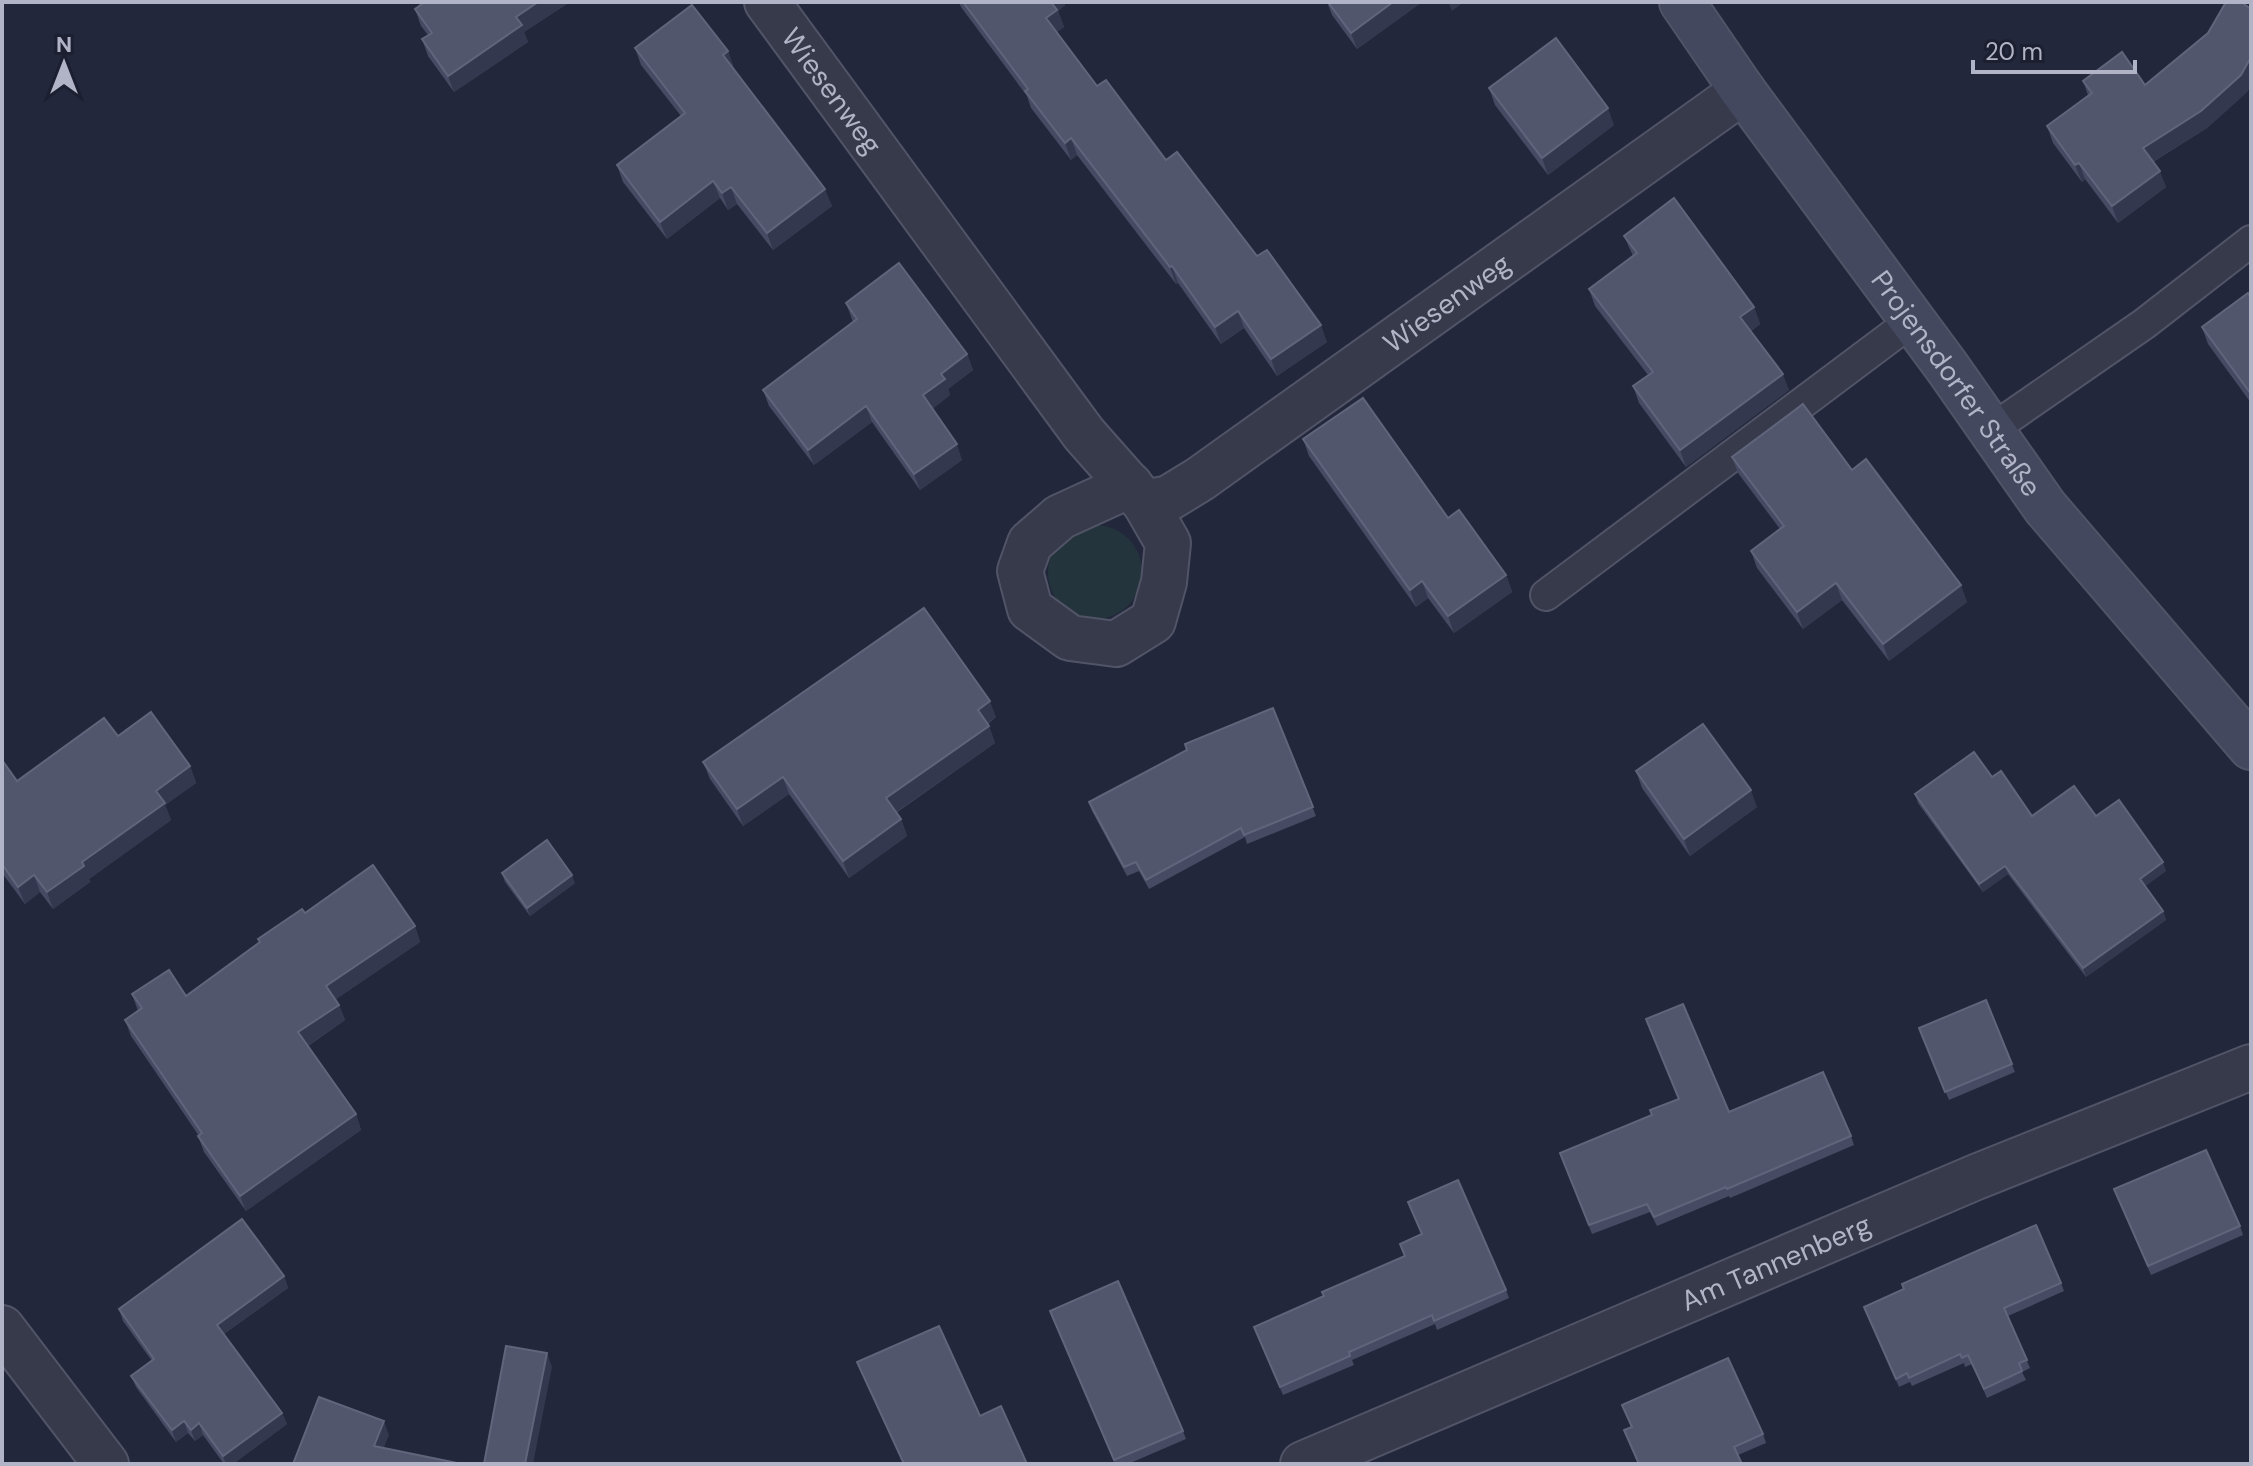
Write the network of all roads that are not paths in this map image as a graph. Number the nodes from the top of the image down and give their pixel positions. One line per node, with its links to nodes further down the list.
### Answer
1 (767, 2): 3 (street, Wiesenweg)
2 (1682, 2): 3 (street, Projensdorfer Straße)
3 (1743, 91): 5 (street, Projensdorfer Straße)
4 (2251, 241): 6 (lane)
5 (1913, 320): 6 (street, Projensdorfer Straße); 7 (lane)
6 (1991, 430): 8 (street, Projensdorfer Straße)
7 (1546, 595)
8 (2251, 747)
9 (2251, 1067): 12 (street, Am Tannenberg)
10 (2, 1328): 11 (street)
11 (106, 1464)
12 (1303, 1464)

